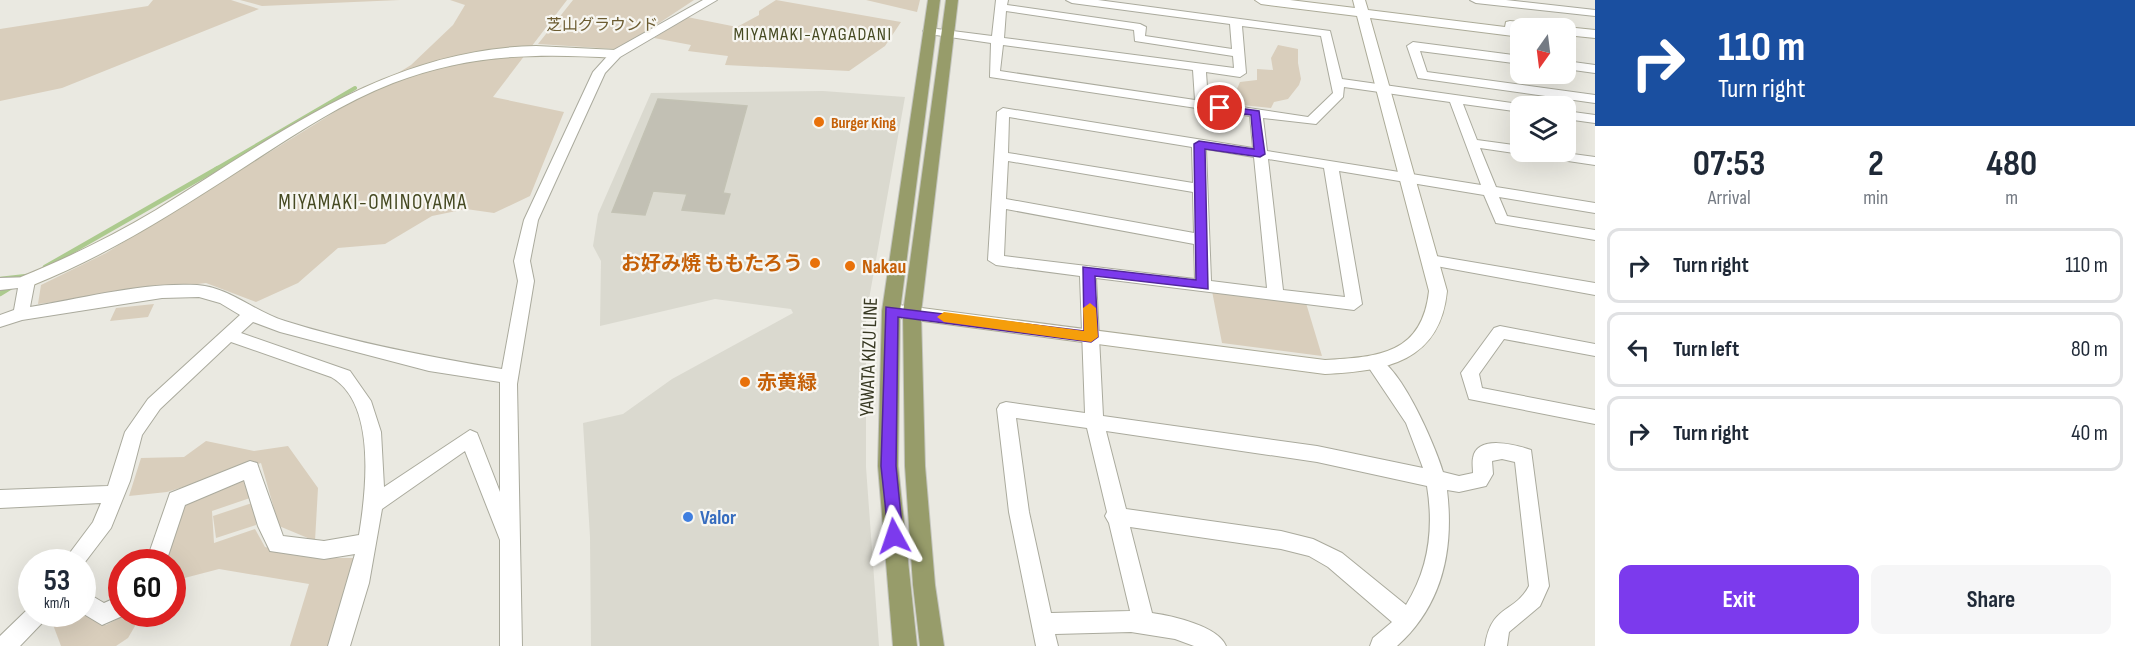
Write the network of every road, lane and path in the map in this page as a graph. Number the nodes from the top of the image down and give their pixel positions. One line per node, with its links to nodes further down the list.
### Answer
1 (711, 0): 21 (street)
2 (934, 0): 14 (main road, YAWATA KIZU LINE)
3 (952, 0): 14 (main road, YAWATA KIZU LINE)
4 (1072, 0): 11 (street)
5 (1261, 0): 9 (street)
6 (1315, 0): 9 (street)
7 (1476, 0): 10 (street)
8 (1001, 4): 17 (street); 20 (street)
9 (1361, 6): 12 (street); 13 (street); 27 (street)
10 (1595, 13)
11 (1236, 22): 20 (street); 26 (street)
12 (1510, 24)
13 (1510, 31)
14 (937, 32): 17 (street); 57 (main road, YAWATA KIZU LINE); 58 (main road, YAWATA KIZU LINE)
15 (1576, 32): 16 (street)
16 (1595, 34)
17 (997, 39): 24 (street); 30 (street)
18 (1576, 40): 19 (street)
19 (1595, 41)
20 (1238, 53): 24 (street)
21 (615, 54): 52 (street); 66 (street)
22 (1510, 59): 29 (street)
23 (1576, 66): 25 (street)
24 (1199, 67): 30 (street)
25 (1595, 69)
26 (1337, 82): 27 (street); 32 (street)
27 (1384, 88): 28 (street); 43 (street)
28 (1455, 99): 31 (street); 35 (street)
29 (1595, 99)
30 (1202, 105): 32 (street)
31 (1510, 106)
32 (1256, 113): 38 (street)
33 (1576, 116): 34 (street)
34 (1595, 119)
35 (1473, 143): 37 (street); 45 (street)
36 (1199, 144): 38 (street); 39 (street); 44 (street)
37 (1510, 148)
38 (1260, 154): 42 (street); 56 (street)
39 (1002, 156): 44 (street); 46 (street)
40 (1576, 158): 41 (street)
41 (1595, 161)
42 (1331, 166): 43 (street); 56 (street)
43 (1408, 178): 45 (street); 50 (street)
44 (1200, 189): 49 (street)
45 (1491, 191): 47 (street); 48 (street)
46 (1001, 203): 49 (street); 51 (street)
47 (1595, 208)
48 (1595, 235)
49 (1202, 240): 54 (street)
50 (1430, 260): 55 (street); 65 (street)
51 (1088, 271): 54 (street); 63 (street)
52 (27, 281): 53 (street); 59 (street)
53 (0, 284)
54 (1203, 285): 56 (street)
55 (1595, 289)
56 (1276, 294)
57 (891, 311): 58 (street); 85 (main road, YAWATA KIZU LINE)
58 (912, 313): 63 (street); 86 (main road, YAWATA KIZU LINE)
59 (21, 314): 60 (street); 61 (street)
60 (251, 314): 62 (street); 66 (street)
61 (0, 321)
62 (228, 334): 70 (street); 72 (street)
63 (1091, 337): 65 (street); 68 (street)
64 (1595, 350): 67 (street)
65 (1374, 362): 69 (street)
66 (509, 377): 75 (street)
67 (1595, 417)
68 (1094, 421): 69 (street); 73 (street); 80 (street)
69 (1436, 480): 78 (street); 90 (street)
70 (115, 494): 71 (street); 76 (street)
71 (0, 499)
72 (374, 504): 74 (street); 75 (street)
73 (1116, 516): 78 (street); 79 (street)
74 (368, 542): 77 (street); 83 (street)
75 (509, 545): 84 (street)
76 (84, 549)
77 (160, 549)
78 (1408, 621): 89 (street)
79 (1144, 623): 80 (street); 88 (street)
80 (1042, 624): 87 (street)
81 (23, 627): 82 (street)
82 (5, 646)
83 (339, 646)
84 (511, 646)
85 (905, 646)
86 (932, 646)
87 (1047, 646)
88 (1215, 646)
89 (1381, 646)
90 (1496, 646)

